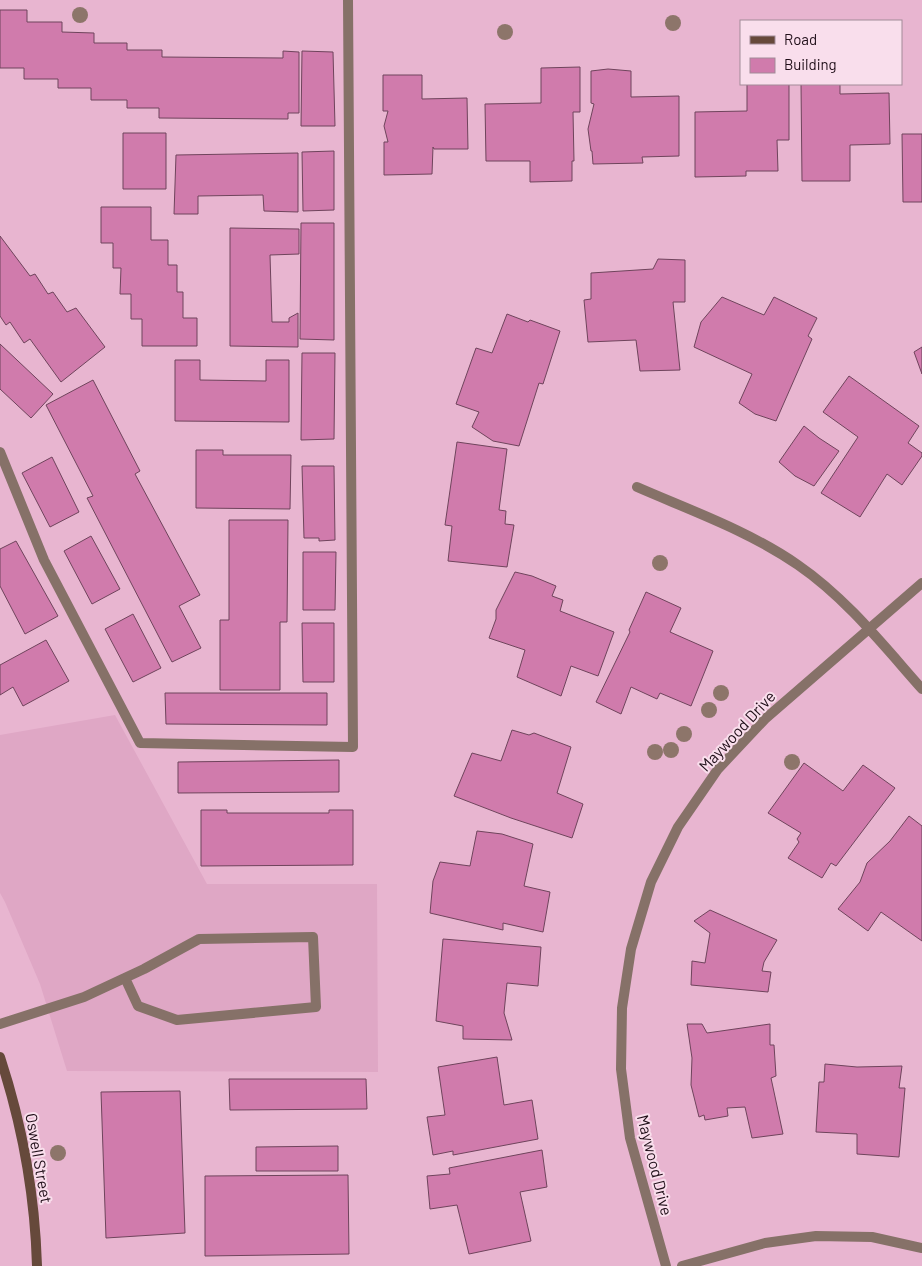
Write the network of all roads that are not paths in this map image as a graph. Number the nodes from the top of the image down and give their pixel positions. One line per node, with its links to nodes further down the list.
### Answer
1 (348, 0): 2 (street)
2 (0, 452)
3 (637, 487): 5 (street)
4 (922, 583): 5 (street, Maywood Drive)
5 (869, 629): 6 (street); 12 (street, Maywood Drive)
6 (922, 689)
7 (125, 978): 7 (street); 8 (street)
8 (0, 1024)
9 (0, 1057): 11 (main road, Oswell Street)
10 (922, 1248): 13 (street)
11 (37, 1266)
12 (666, 1266)
13 (682, 1266)

